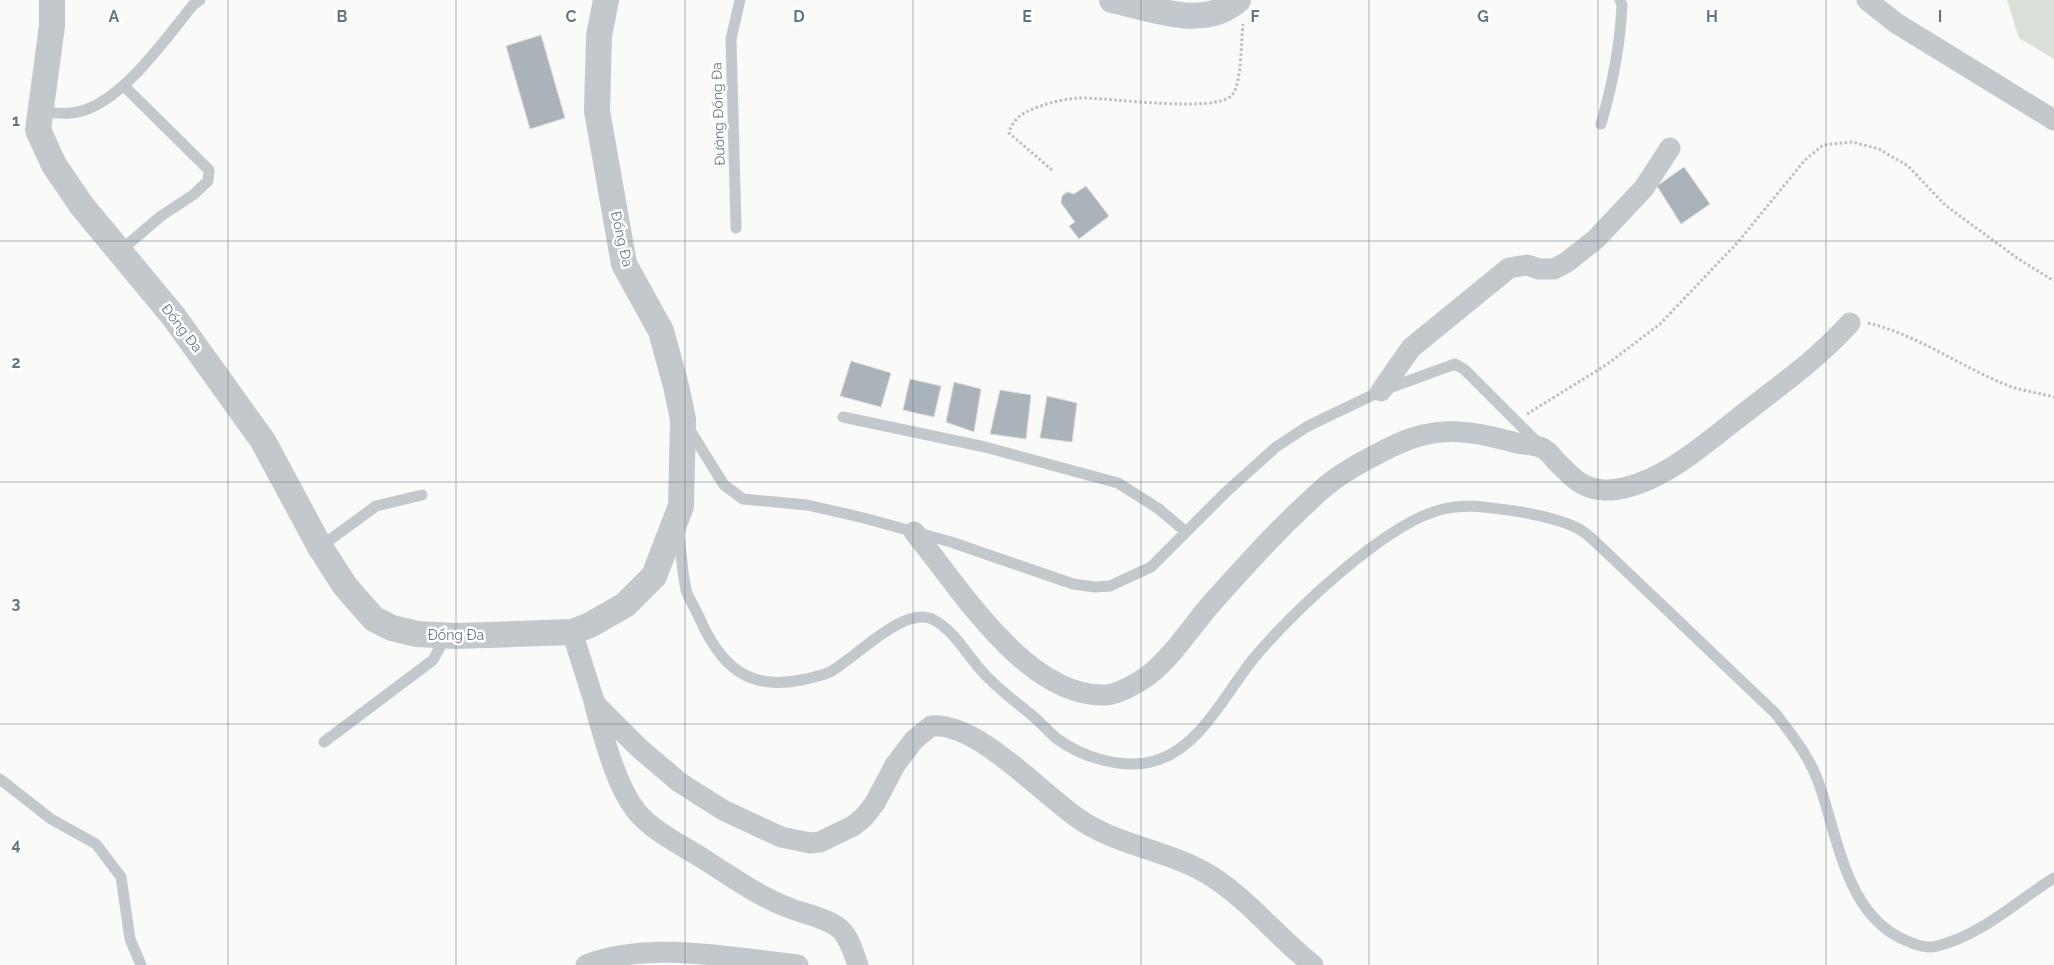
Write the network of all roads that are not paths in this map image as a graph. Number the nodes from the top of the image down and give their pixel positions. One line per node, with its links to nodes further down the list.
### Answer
1 (52, 0): 11 (street, Đống Đa)
2 (200, 0): 10 (lane)
3 (606, 0): 20 (street, Đống Đa)
4 (740, 0): 15 (lane, Đường Đống Đa)
5 (1112, 0): 9 (street)
6 (1620, 0): 13 (lane)
7 (1867, 0): 12 (street)
8 (1236, 1): 9 (street)
9 (1208, 8)
10 (124, 86): 11 (lane); 16 (lane)
11 (40, 112): 16 (street, Đống Đa)
12 (2054, 120)
13 (1601, 124)
14 (1670, 148): 18 (street)
15 (736, 228)
16 (120, 251): 26 (street, Đống Đa)
17 (1850, 323): 21 (street)
18 (1381, 391): 21 (lane); 25 (lane)
19 (843, 417): 25 (lane)
20 (683, 419): 23 (street, Đống Đa); 24 (lane)
21 (1544, 448): 24 (street)
22 (422, 495): 26 (lane)
23 (676, 519): 27 (street, Đống Đa); 32 (lane)
24 (914, 532): 25 (lane)
25 (1186, 532)
26 (320, 547): 28 (street, Đống Đa)
27 (572, 632): 28 (street, Đống Đa); 29 (street)
28 (446, 636): 30 (lane)
29 (594, 704): 36 (street); 37 (street)
30 (324, 742)
31 (0, 779): 33 (lane)
32 (2054, 878)
33 (141, 965)
34 (586, 965): 35 (street)
35 (798, 965)
36 (858, 965)
37 (1313, 965)

